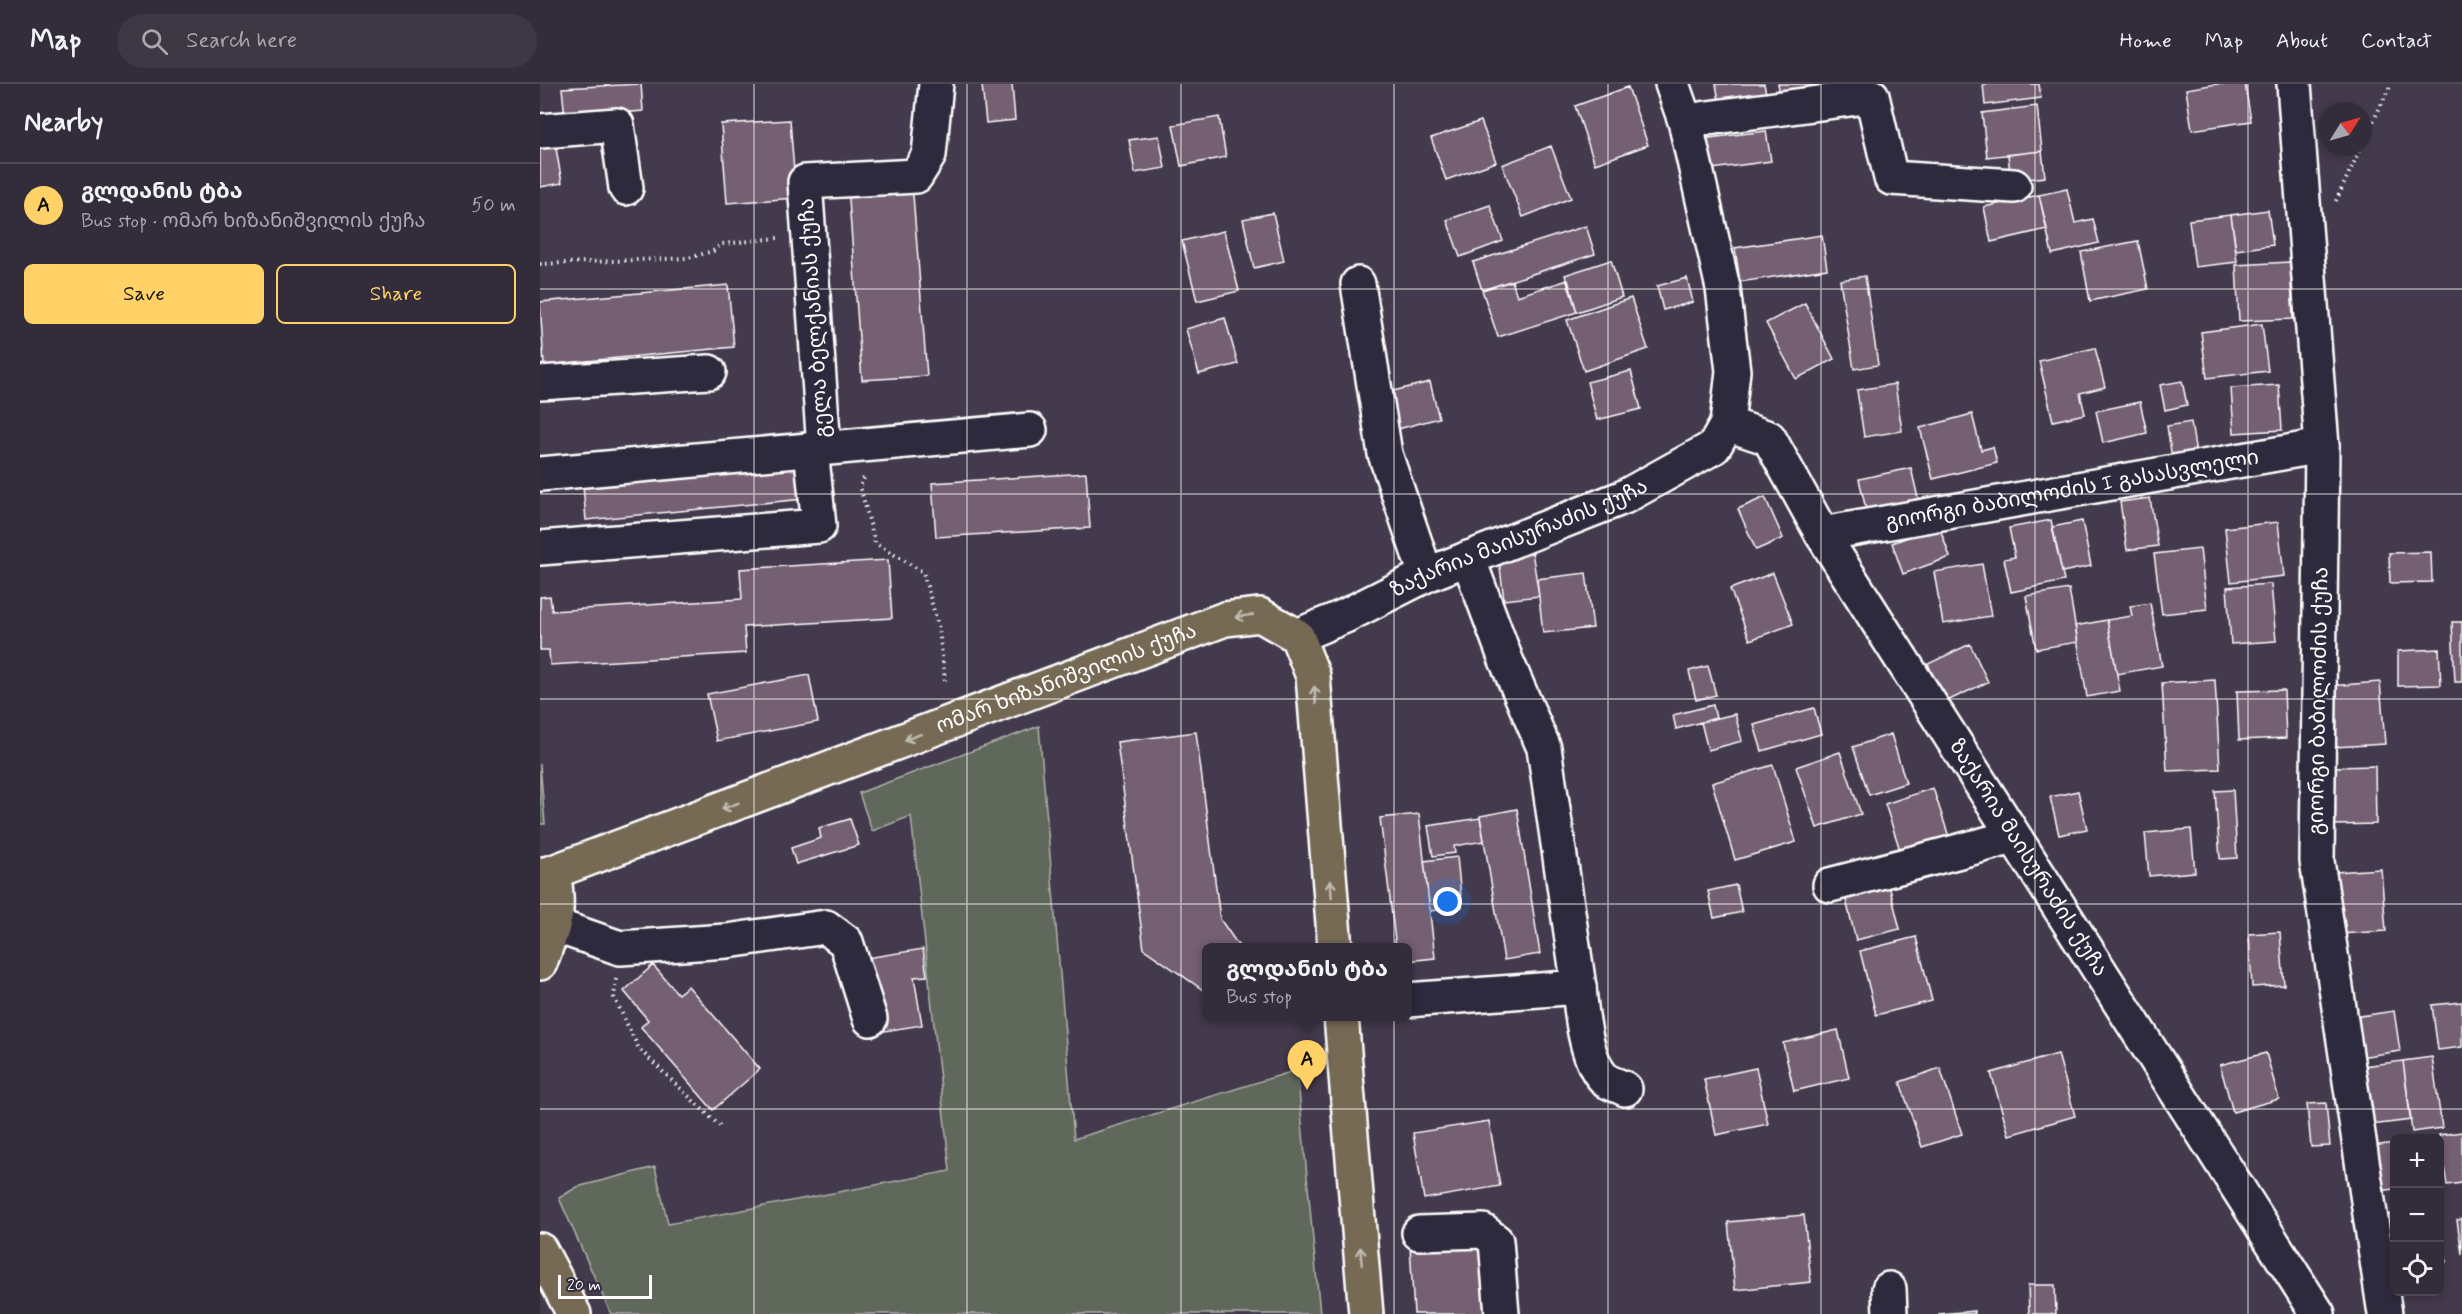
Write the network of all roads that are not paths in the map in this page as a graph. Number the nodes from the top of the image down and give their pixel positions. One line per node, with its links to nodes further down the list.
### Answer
1 (936, 84): 14 (street, გელა ბელქანიას ქუჩა)
2 (1672, 84): 4 (street, ზაქარია მაისურაძის ქუჩა)
3 (2294, 84): 13 (street, გიორგი ბაბილოძის ქუჩა)
4 (1685, 122): 6 (street); 11 (street, ზაქარია მაისურაძის ქუჩა)
5 (540, 131): 7 (street)
6 (2014, 186)
7 (626, 188)
8 (1358, 284): 19 (street)
9 (710, 372): 10 (street)
10 (540, 382)
11 (1727, 424): 16 (street, ზაქარია მაისურაძის ქუჩა); 18 (street, ზაქარია მაისურაძის ქუჩა)
12 (1030, 430): 14 (street)
13 (2322, 446): 16 (street, გიორგი ბაბილოძის I გასასვლელი); 38 (street, გიორგი ბაბილოძის ქუჩა)
14 (818, 448): 15 (street, გელა ბელქანიას ქუჩა); 17 (street)
15 (540, 474)
16 (1822, 534): 21 (street, ზაქარია მაისურაძის ქუჩა)
17 (540, 548)
18 (1468, 558): 19 (street, ზაქარია მაისურაძის ქუჩა); 27 (street)
19 (1426, 575): 20 (street, ზაქარია მაისურაძის ქუჩა)
20 (1297, 636): 22 (main road, ომარ ხიზანიშვილის ქუჩა, one-way to 22); 25 (main road, one-way to 20)
21 (2013, 837): 23 (street); 37 (street, ზაქარია მაისურაძის ქუჩა)
22 (547, 874): 24 (main road)
23 (1830, 885)
24 (554, 925): 26 (main road); 29 (street)
25 (1335, 943)
26 (540, 963)
27 (1579, 987): 28 (street); 31 (street)
28 (1412, 1000)
29 (870, 1019)
30 (1341, 1021): 35 (main road, one-way to 30)
31 (1625, 1089)
32 (1419, 1233): 36 (street)
33 (540, 1250): 34 (main road)
34 (574, 1314)
35 (1366, 1314)
36 (1502, 1314)
37 (2318, 1314)
38 (2385, 1314)

